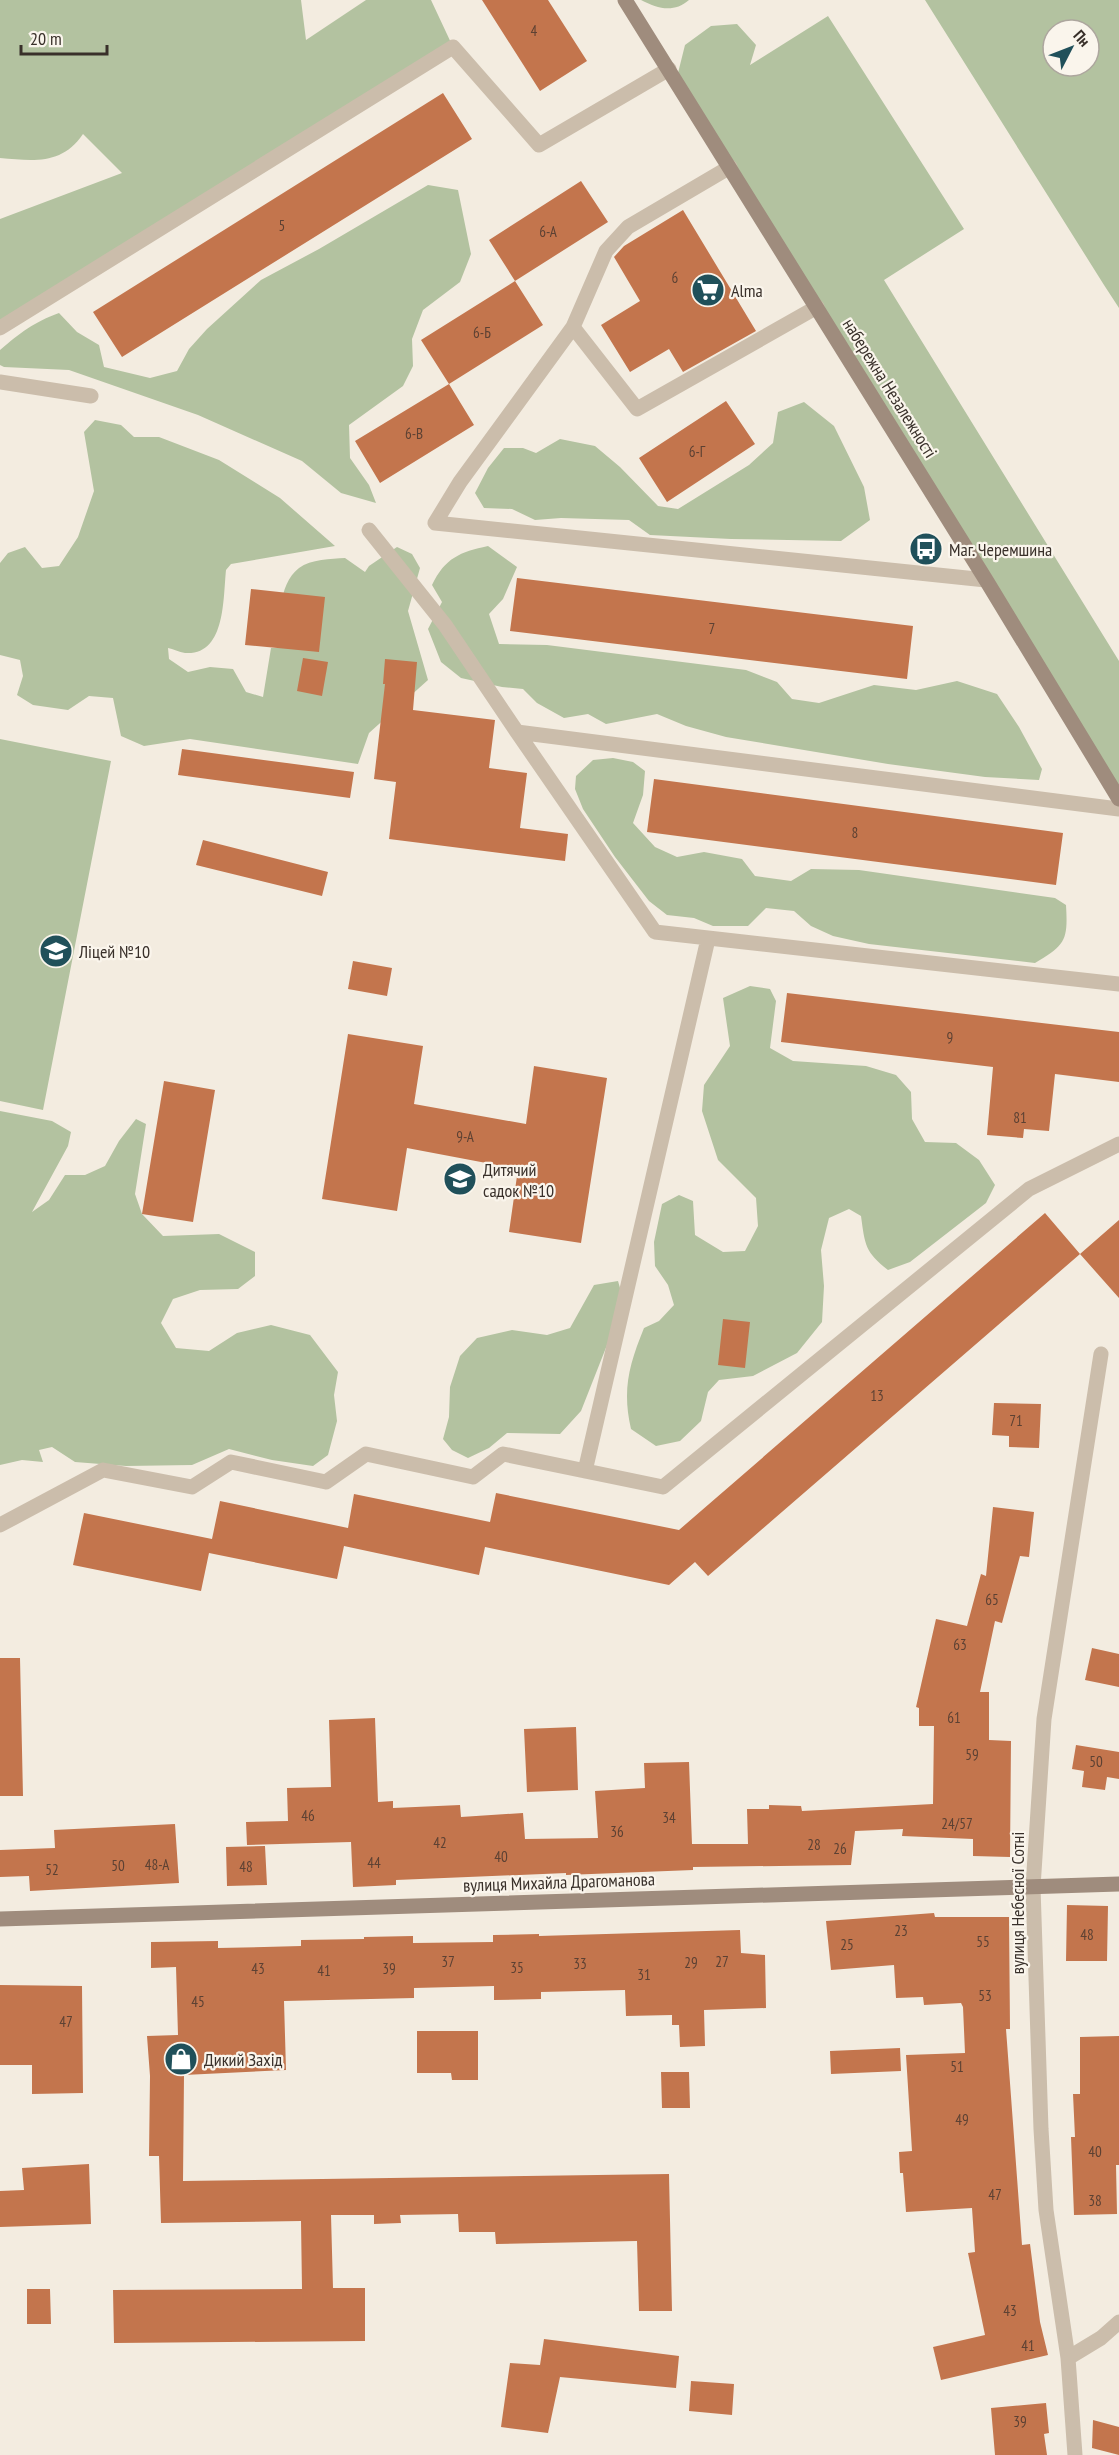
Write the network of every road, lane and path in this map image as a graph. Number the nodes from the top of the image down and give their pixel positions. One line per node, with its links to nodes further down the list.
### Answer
1 (625, 0): 2 (street, набережна Незалежності)
2 (669, 69): 3 (street, набережна Незалежності); 6 (street)
3 (730, 167): 4 (street, набережна Незалежності); 5 (street)
4 (817, 307): 5 (street); 10 (street, набережна Незалежності)
5 (573, 327): 10 (street)
6 (0, 328)
7 (0, 382): 8 (street)
8 (91, 396)
9 (369, 530): 11 (street)
10 (986, 580): 12 (street, набережна Незалежності)
11 (517, 732): 13 (street); 14 (street)
12 (1119, 799)
13 (1119, 809)
14 (708, 939): 15 (street); 18 (street)
15 (1119, 984)
16 (1119, 1144): 18 (street)
17 (1101, 1354): 21 (street, вулиця Небесної Сотні)
18 (585, 1471): 19 (street)
19 (0, 1525)
20 (1119, 1884): 21 (street, вулиця Михайла Драгоманова)
21 (1033, 1887): 22 (street, вулиця Михайла Драгоманова); 24 (street, вулиця Небесної Сотні)
22 (0, 1919)
23 (1119, 2322): 24 (street)
24 (1068, 2358): 25 (street, вулиця Небесної Сотні)
25 (1075, 2455)

